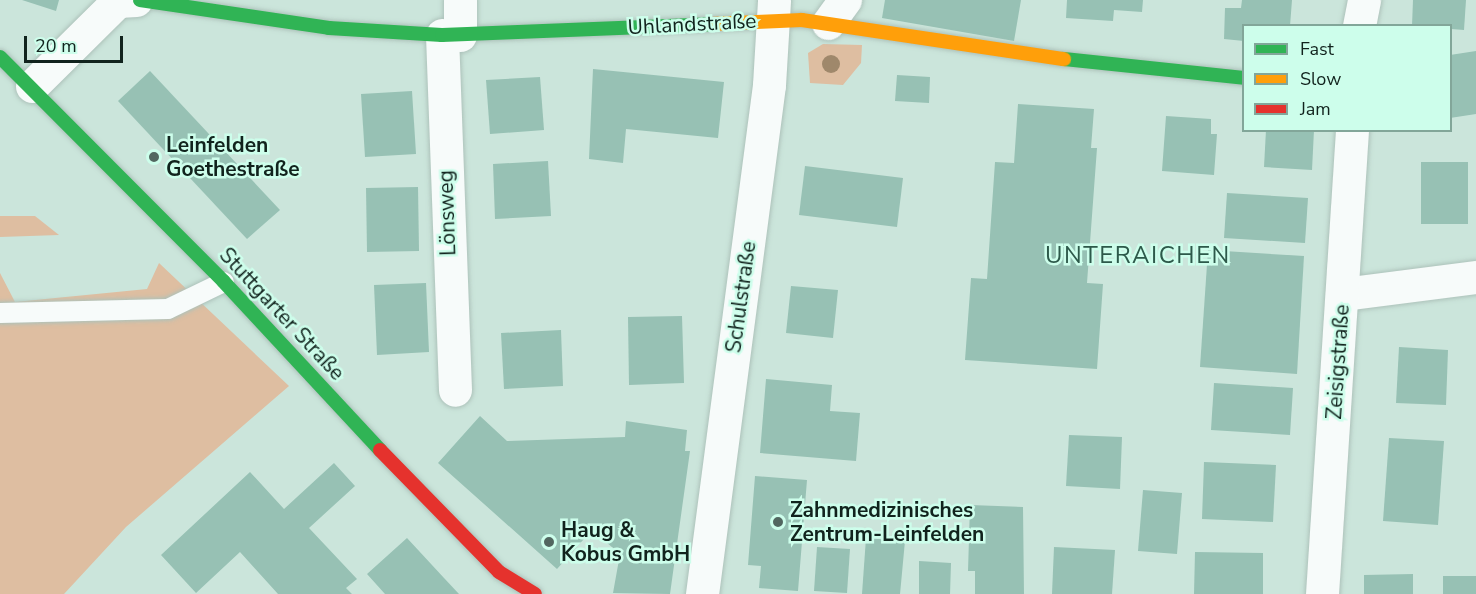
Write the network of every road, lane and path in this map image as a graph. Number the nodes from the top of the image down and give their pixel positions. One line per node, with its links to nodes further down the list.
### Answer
1 (128, 0): 7 (street, Uhlandstraße); 10 (street, Uhlandstraße)
2 (460, 0): 7 (street, Lönsweg)
3 (1364, 0): 6 (street)
4 (775, 10): 5 (street, Uhlandstraße); 7 (street, Uhlandstraße); 18 (street, Schulstraße)
5 (836, 12): 9 (street, Uhlandstraße)
6 (1359, 24)
7 (451, 35): 16 (street, Lönsweg)
8 (0, 57): 10 (street, Stuttgarter Straße)
9 (1242, 78)
10 (32, 86): 13 (street, Stuttgarter Straße)
11 (1352, 132): 14 (street, Zeisigstraße)
12 (1476, 278): 14 (street)
13 (224, 282): 15 (lane); 17 (street, Stuttgarter Straße)
14 (1343, 294): 19 (street, Zeisigstraße)
15 (0, 313)
16 (455, 390)
17 (535, 594)
18 (702, 594)
19 (1322, 594)

